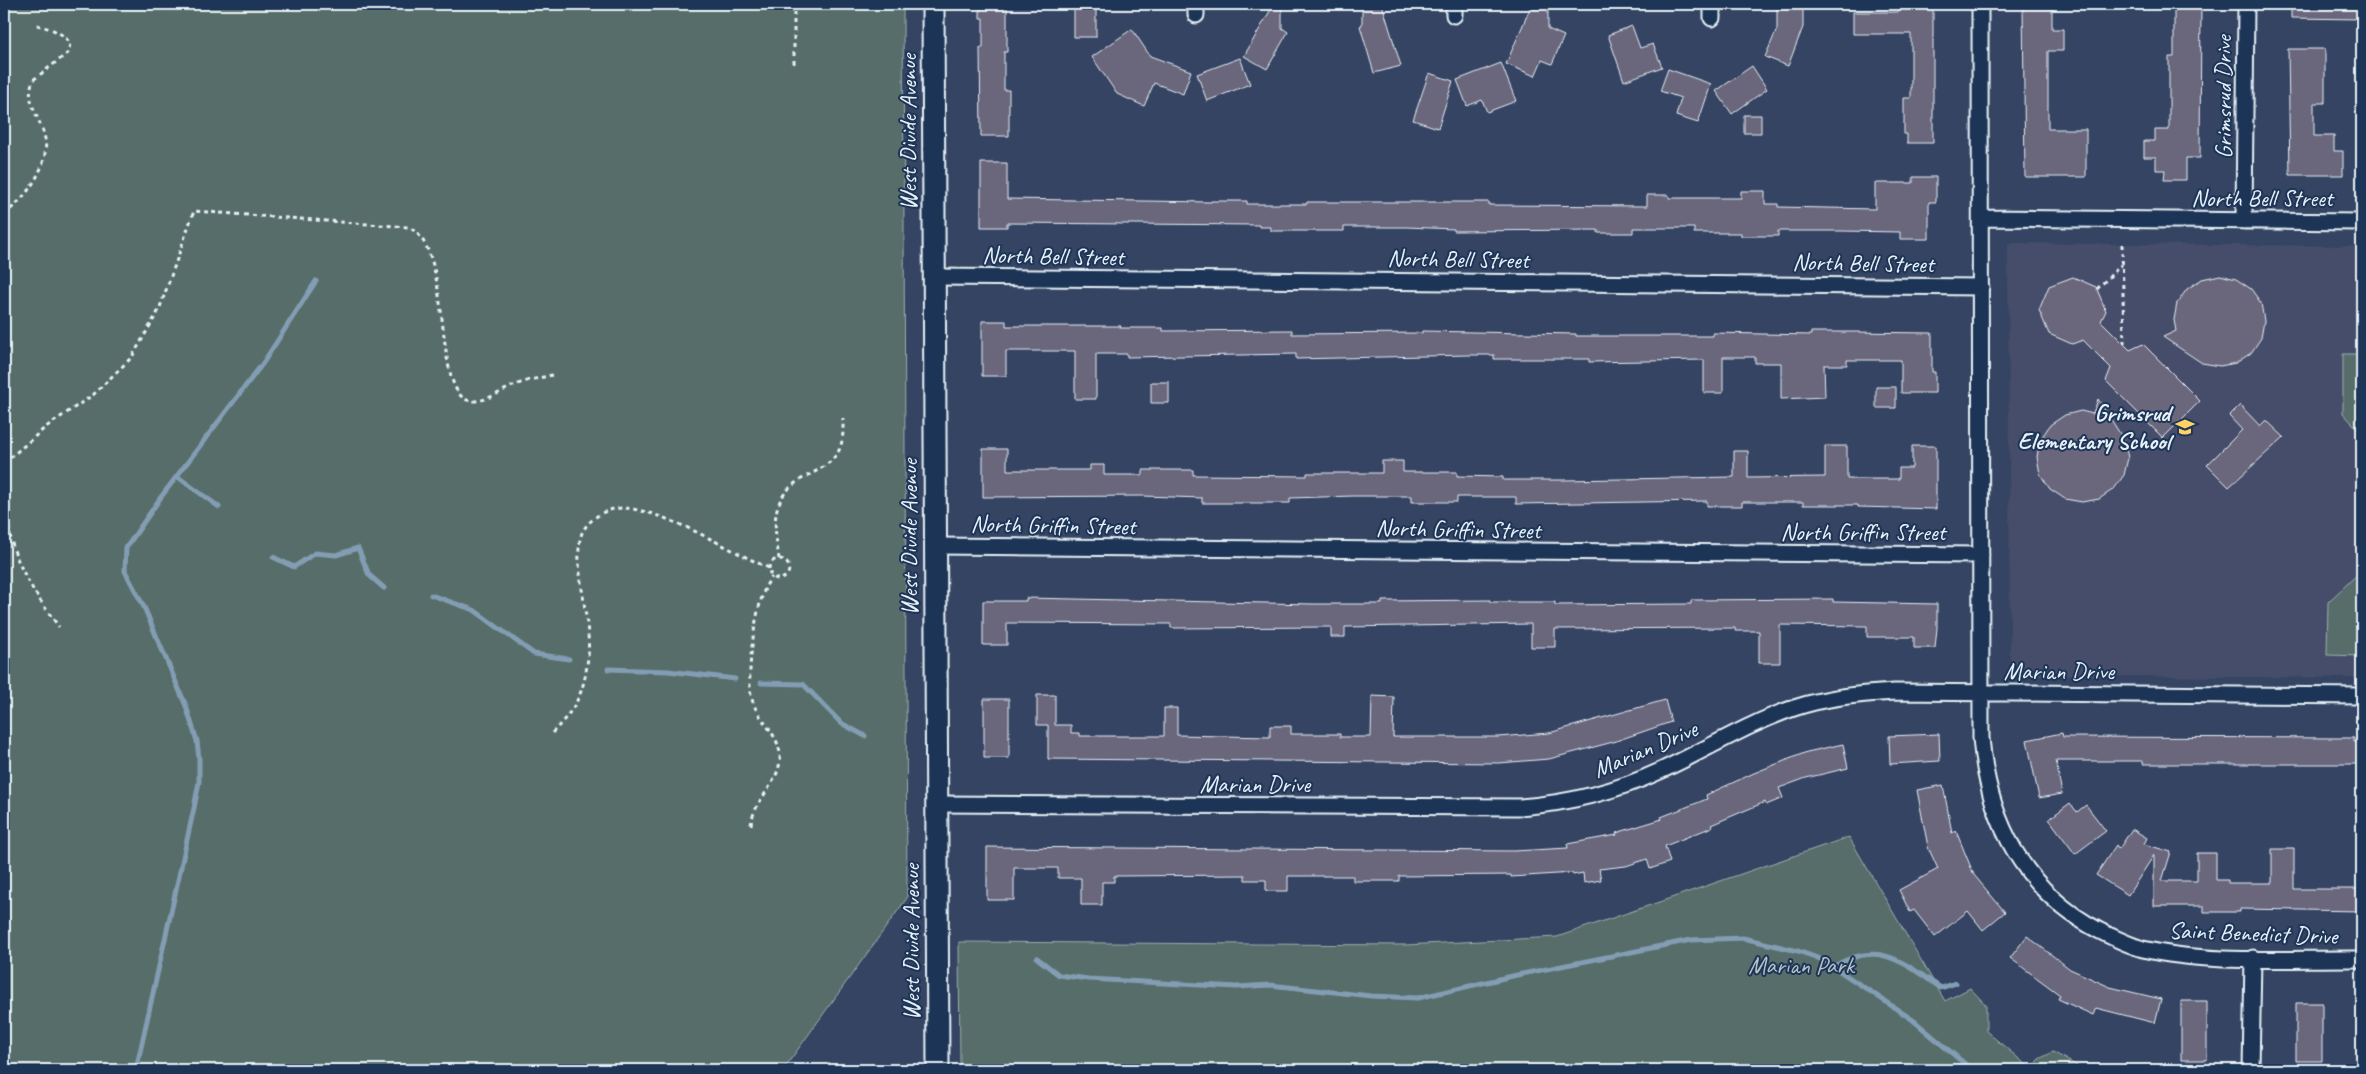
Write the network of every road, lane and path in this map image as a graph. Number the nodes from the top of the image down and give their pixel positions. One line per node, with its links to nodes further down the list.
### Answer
1 (794, 4): 6 (path)
2 (933, 4): 13 (street, West Divide Avenue)
3 (1980, 4): 8 (street, Saint Benedict Drive)
4 (2246, 4): 9 (street, Grimsrud Drive)
5 (34, 24): 7 (path)
6 (794, 66)
7 (4, 214)
8 (1981, 218): 9 (street, North Bell Street); 14 (street, Saint Benedict Drive)
9 (2244, 221): 10 (street, North Bell Street)
10 (2362, 222)
11 (2122, 244): 12 (path)
12 (2122, 264): 15 (path); 16 (path)
13 (935, 277): 14 (street, North Bell Street); 20 (street, West Divide Avenue)
14 (1981, 287): 21 (street, Saint Benedict Drive)
15 (2097, 289)
16 (2124, 343)
17 (552, 375): 19 (path)
18 (843, 418): 22 (path)
19 (4, 463): 25 (path)
20 (935, 546): 21 (street, North Griffin Street); 29 (street, West Divide Avenue)
21 (1981, 555): 26 (street, Saint Benedict Drive)
22 (779, 559): 23 (path); 24 (path)
23 (769, 568): 24 (path); 28 (path)
24 (772, 578): 30 (path)
25 (58, 627)
26 (1981, 692): 27 (street, Marian Drive); 29 (street, Marian Drive); 31 (street, Saint Benedict Drive)
27 (2362, 696)
28 (552, 733)
29 (936, 804): 33 (street, West Divide Avenue)
30 (751, 825)
31 (2253, 958): 32 (street, Saint Benedict Drive); 34 (street)
32 (2362, 959)
33 (938, 1070)
34 (2251, 1070)

